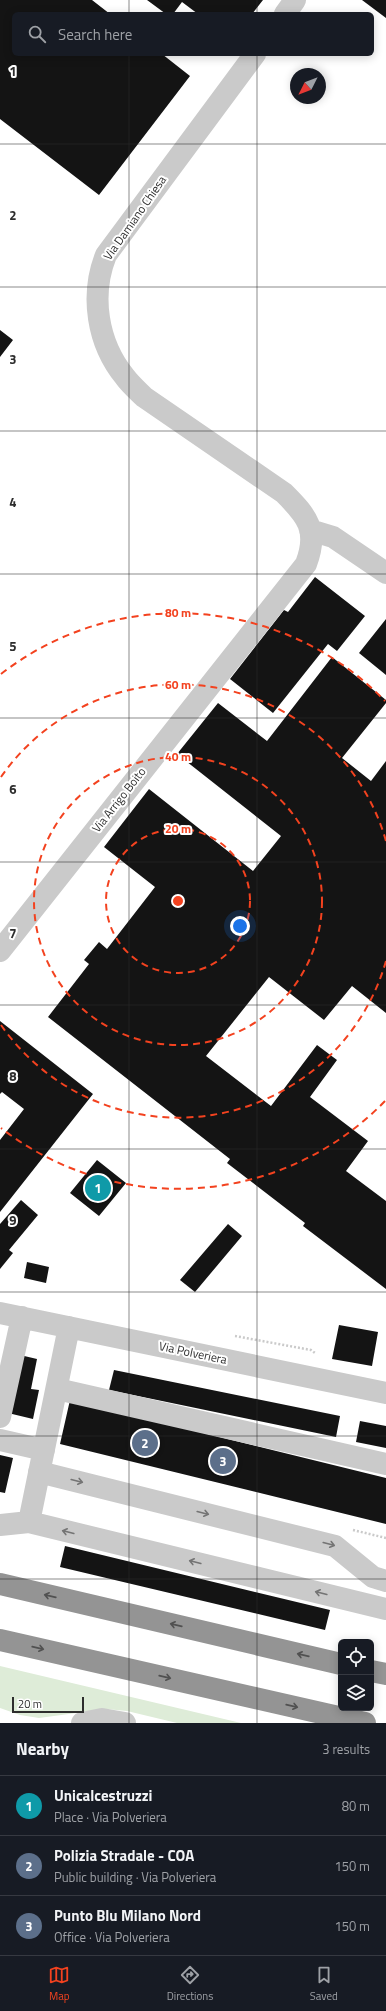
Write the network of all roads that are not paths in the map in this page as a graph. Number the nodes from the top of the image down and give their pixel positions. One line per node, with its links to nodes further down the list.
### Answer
1 (295, 0): 2 (street)
2 (286, 12)
3 (254, 56): 4 (street, Via Damiano Chiesa)
4 (310, 530): 5 (street); 6 (street, Via Arrigo Boito)
5 (386, 574)
6 (0, 951)
7 (0, 1313): 8 (street, Via Polveriera)
8 (22, 1317): 9 (street, Via Polveriera); 12 (street)
9 (70, 1327): 10 (street); 11 (street, Via Polveriera)
10 (56, 1389): 14 (street); 15 (street)
11 (386, 1393)
12 (0, 1417)
13 (0, 1440): 14 (street)
14 (44, 1450): 16 (street)
15 (386, 1464)
16 (39, 1472): 17 (street); 19 (street, one-way to 19)
17 (29, 1522): 18 (street); 22 (street, one-way to 17)
18 (0, 1525)
19 (356, 1564): 20 (street); 22 (street)
20 (386, 1581)
21 (0, 1584): 25 (highway, one-way to 21)
22 (348, 1599): 23 (street)
23 (386, 1609)
24 (0, 1640): 30 (highway, one-way to 30)
25 (338, 1663)
26 (374, 1672): 27 (highway)
27 (386, 1674)
28 (82, 1723): 29 (street)
29 (125, 1723)
30 (365, 1723)

